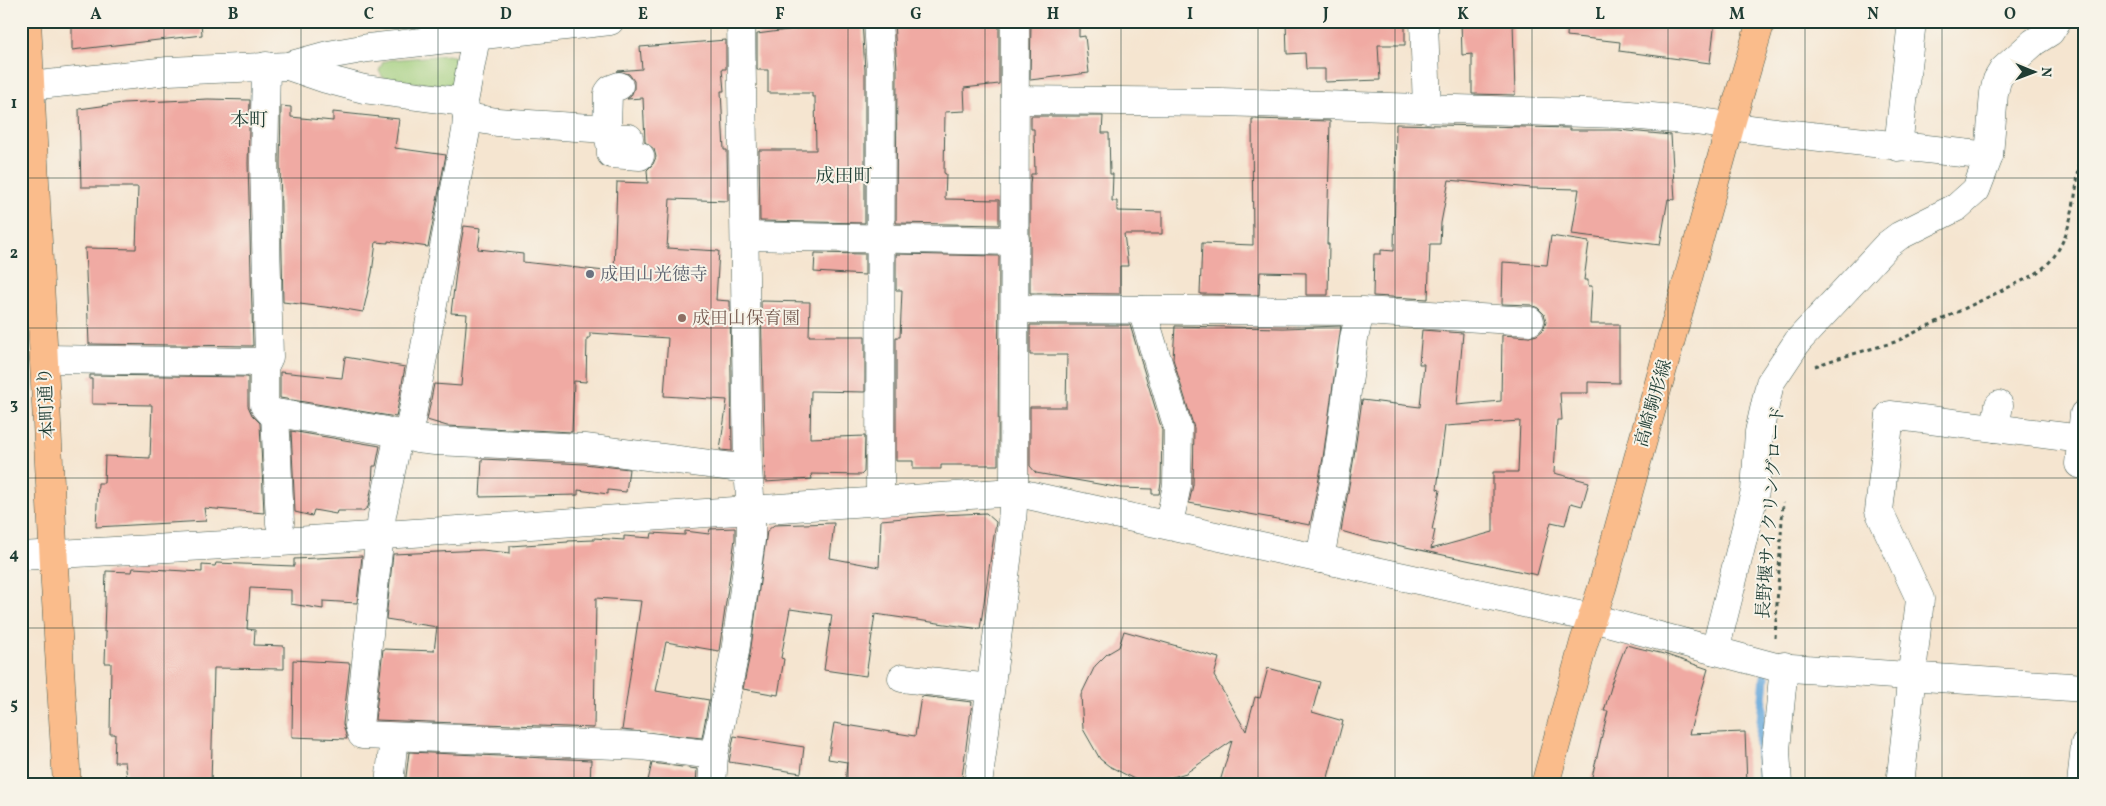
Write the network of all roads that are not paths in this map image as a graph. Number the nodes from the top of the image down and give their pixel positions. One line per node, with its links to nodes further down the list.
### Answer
1 (27, 21): 12 (main road, 本町通り)
2 (610, 21): 10 (street)
3 (741, 21): 20 (street)
4 (878, 21): 21 (street)
5 (1015, 21): 14 (street)
6 (1424, 21): 16 (street)
7 (1761, 21): 17 (main road, 高崎駒形線)
8 (1912, 21): 18 (street)
9 (2057, 21): 19 (street)
10 (478, 29): 11 (street); 15 (street)
11 (277, 66): 12 (street); 15 (street); 28 (street)
12 (26, 86): 27 (main road, 本町通り)
13 (619, 86): 15 (street)
14 (1016, 100): 16 (street); 22 (street)
15 (466, 109): 30 (street)
16 (1427, 109): 17 (street)
17 (1730, 127): 18 (street); 42 (main road, 高崎駒形線)
18 (1898, 147): 19 (street)
19 (1989, 156): 43 (street)
20 (745, 236): 21 (street); 32 (street)
21 (881, 239): 22 (street); 34 (street)
22 (1015, 241): 23 (street)
23 (1015, 309): 24 (street); 33 (street)
24 (1142, 310): 25 (street); 37 (street)
25 (1360, 312): 26 (street); 41 (street)
26 (1530, 320)
27 (44, 359): 28 (street); 39 (main road, 本町通り)
28 (266, 362): 29 (street)
29 (275, 413): 30 (street); 36 (street)
30 (399, 433): 32 (street); 38 (street)
31 (2082, 439): 45 (street)
32 (748, 469): 35 (street)
33 (1014, 492): 34 (street); 37 (street); 47 (street)
34 (880, 500): 35 (street)
35 (751, 509): 38 (street); 51 (street)
36 (280, 523)
37 (1169, 524): 41 (street)
38 (380, 534): 39 (street); 49 (street)
39 (54, 555): 40 (street); 52 (main road, 本町通り)
40 (21, 556)
41 (1320, 559): 42 (street)
42 (1592, 618): 43 (street); 56 (main road, 高崎駒形線)
43 (1715, 651): 44 (street)
44 (1779, 656): 45 (street); 57 (street)
45 (1912, 676): 48 (street); 58 (street)
46 (902, 678): 47 (street)
47 (990, 688): 55 (street)
48 (2085, 688)
49 (394, 737): 51 (street); 53 (street)
50 (2085, 744): 59 (street)
51 (714, 755): 54 (street)
52 (67, 785)
53 (389, 785)
54 (712, 785)
55 (978, 785)
56 (1545, 785)
57 (1778, 785)
58 (1900, 785)
59 (2081, 785)

